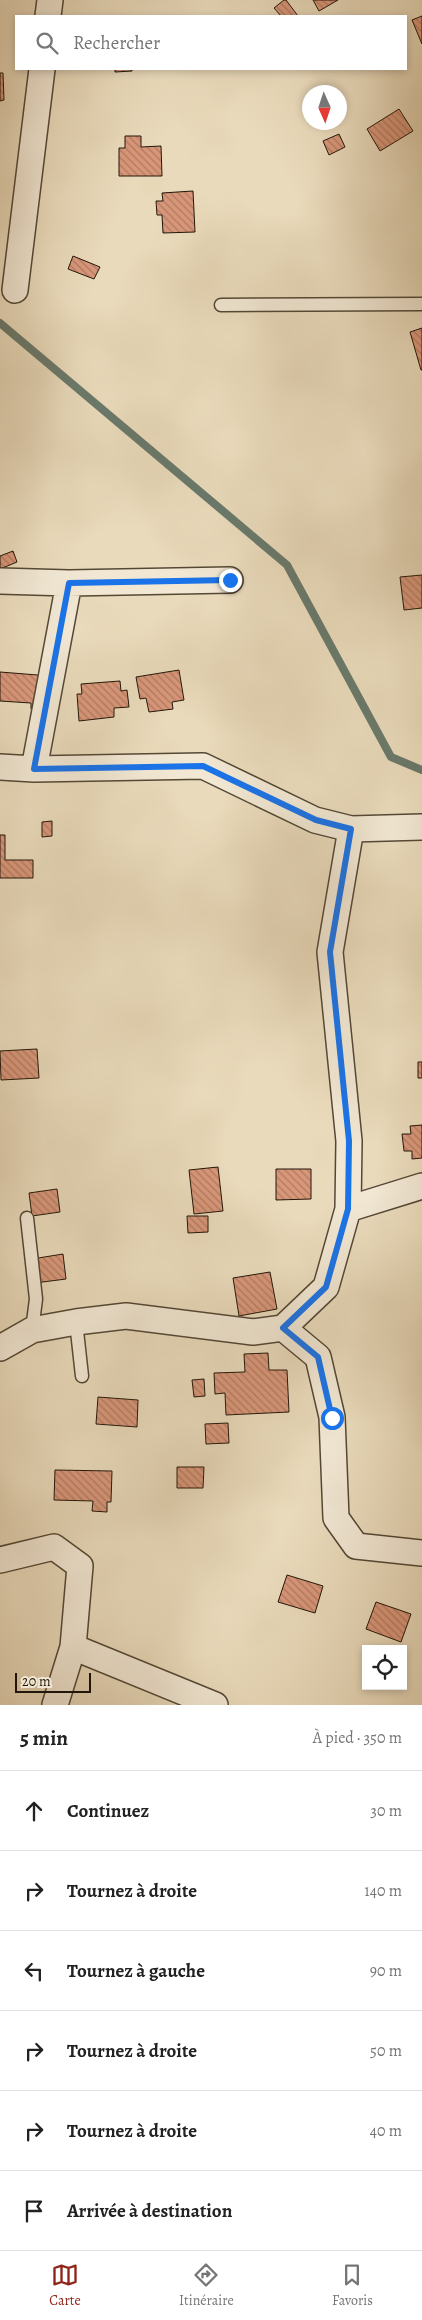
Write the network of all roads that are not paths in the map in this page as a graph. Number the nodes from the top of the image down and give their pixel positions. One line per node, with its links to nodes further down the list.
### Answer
1 (50, 0): 2 (street)
2 (48, 15)
3 (42, 70): 4 (street)
4 (15, 290)
5 (422, 304): 6 (lane)
6 (221, 305)
7 (230, 580): 9 (street)
8 (0, 581): 9 (street)
9 (69, 583): 11 (street)
10 (0, 766): 11 (street)
11 (34, 769): 13 (street)
12 (422, 827): 13 (street)
13 (351, 829): 15 (street)
14 (422, 1186): 15 (street)
15 (348, 1209): 18 (street)
16 (27, 1218): 19 (lane)
17 (76, 1322): 18 (street); 19 (street); 21 (lane)
18 (283, 1328): 22 (street)
19 (32, 1330): 20 (street)
20 (0, 1348)
21 (82, 1376)
22 (422, 1553)
23 (0, 1560): 24 (street)
24 (73, 1647): 25 (street); 26 (street)
25 (55, 1705)
26 (215, 1705)

